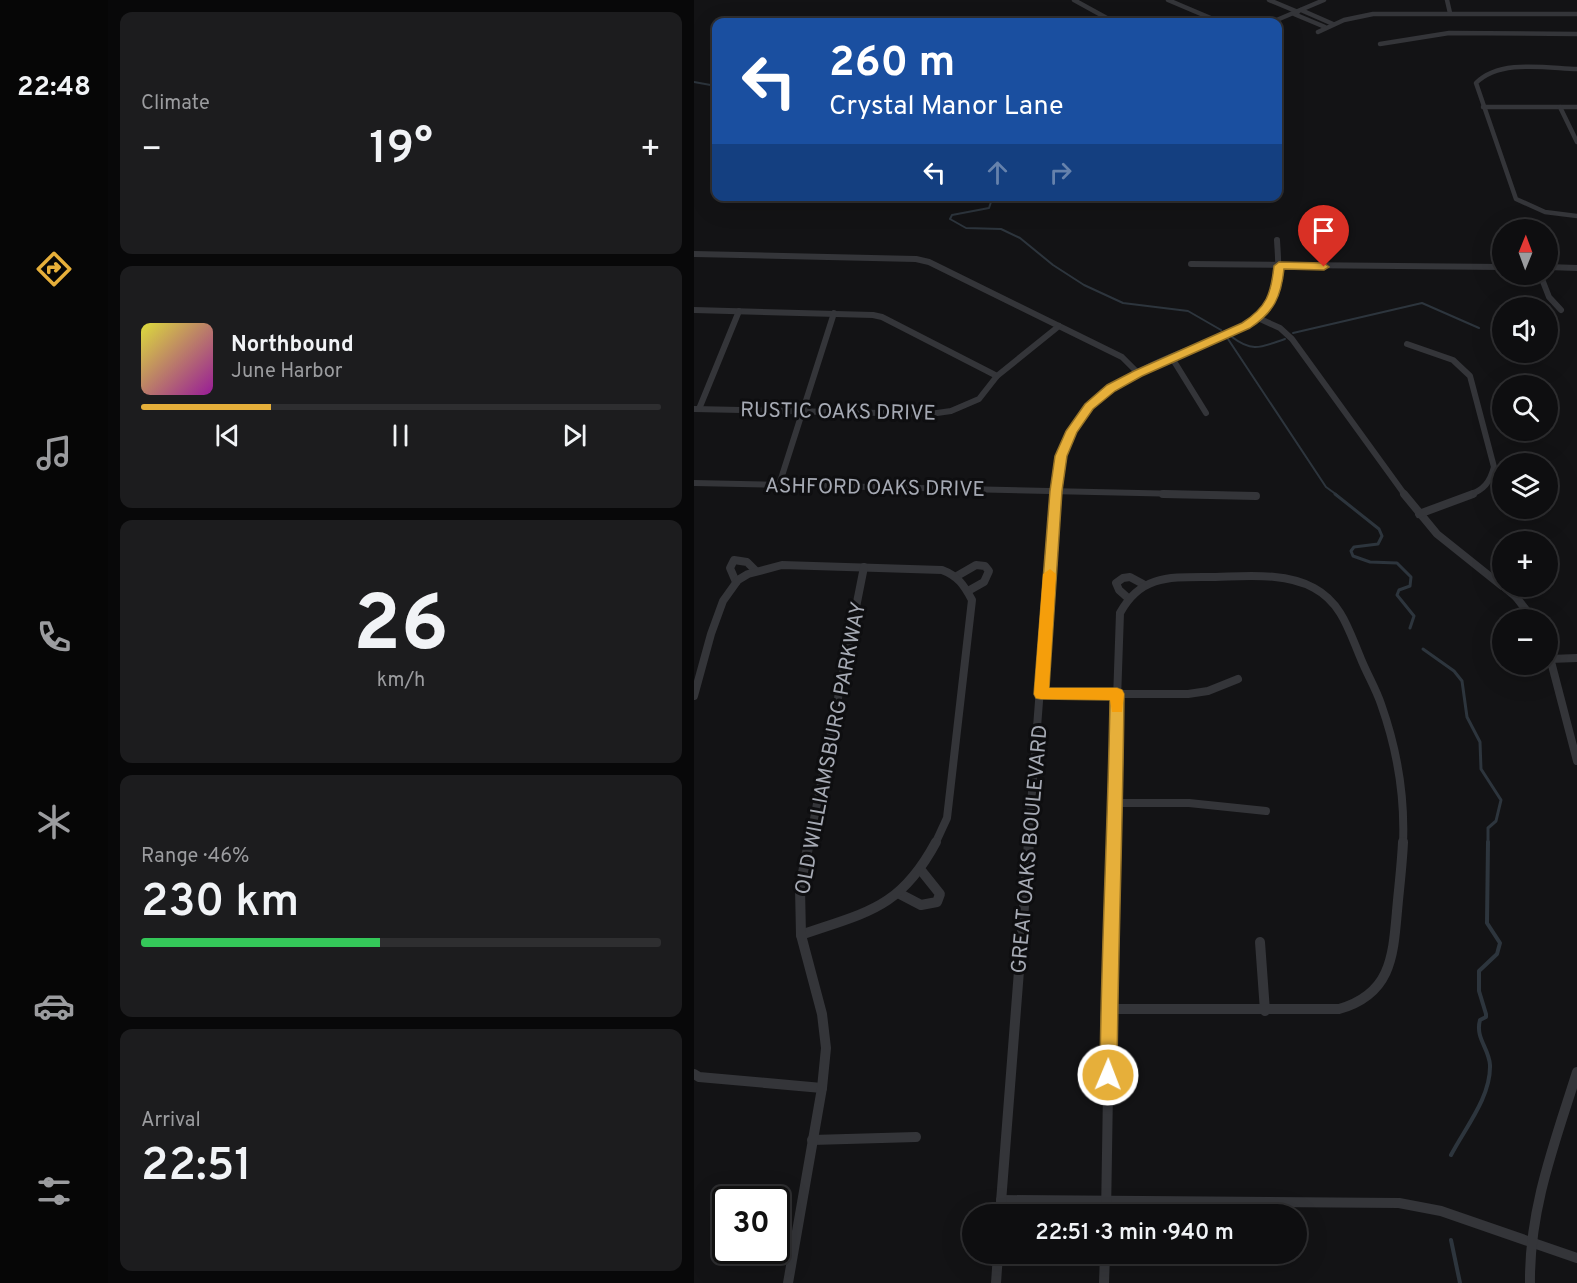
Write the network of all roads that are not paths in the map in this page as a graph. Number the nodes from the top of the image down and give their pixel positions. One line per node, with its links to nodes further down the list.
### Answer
1 (1074, 0): 9 (street)
2 (1168, 0): 10 (street)
3 (1269, 0): 6 (street)
4 (1324, 0): 6 (street)
5 (1447, 0): 7 (street)
6 (1298, 12): 11 (street); 12 (street); 13 (street)
7 (1450, 13): 8 (street); 12 (street)
8 (1576, 14)
9 (1107, 18)
10 (1211, 18)
11 (1282, 18)
12 (1333, 24): 13 (street)
13 (1325, 27): 14 (street)
14 (1318, 32)
15 (1576, 34): 16 (street)
16 (1380, 44)
17 (1576, 69): 18 (street)
18 (1483, 107): 19 (street); 22 (street)
19 (1560, 107): 20 (street); 21 (street)
20 (1576, 107)
21 (1576, 142)
22 (1576, 216)
23 (1277, 240): 26 (street, GREAT OAKS BOULEVARD)
24 (694, 254): 36 (street)
25 (1191, 264): 26 (street)
26 (1279, 266): 27 (street); 35 (street, GREAT OAKS BOULEVARD)
27 (1492, 267)
28 (1558, 267): 29 (street)
29 (1576, 268)
30 (1544, 285): 32 (street)
31 (694, 310): 33 (street)
32 (1561, 310)
33 (739, 311): 34 (street); 41 (street)
34 (834, 313): 40 (street); 42 (street)
35 (1258, 318): 38 (street, GREAT OAKS BOULEVARD); 48 (street)
36 (1059, 326): 39 (street); 40 (street, RUSTIC OAKS DRIVE)
37 (1407, 344): 48 (street)
38 (1172, 358): 39 (street, GREAT OAKS BOULEVARD); 43 (street)
39 (1138, 373): 46 (street, GREAT OAKS BOULEVARD)
40 (997, 376): 42 (street, RUSTIC OAKS DRIVE)
41 (697, 409): 42 (street, RUSTIC OAKS DRIVE)
42 (803, 411): 45 (street)
43 (1207, 413)
44 (694, 483): 45 (street, ASHFORD OAKS DRIVE)
45 (779, 485): 46 (street, ASHFORD OAKS DRIVE)
46 (1056, 491): 47 (street, ASHFORD OAKS DRIVE); 63 (street, GREAT OAKS BOULEVARD)
47 (1256, 496)
48 (1419, 514): 51 (street)
49 (864, 567): 50 (street); 52 (street); 71 (street, OLD WILLIAMSBURG PARKWAY)
50 (756, 571): 53 (street); 53 (street)
51 (1492, 574)
52 (957, 576): 55 (street); 55 (street)
53 (736, 582): 65 (street)
54 (1143, 584): 57 (street); 57 (street); 74 (street)
55 (968, 591): 69 (street)
56 (1516, 597): 58 (street)
57 (1128, 598): 64 (street)
58 (1525, 609)
59 (1558, 655): 60 (street)
60 (1576, 658)
61 (1554, 675): 66 (street)
62 (1238, 680): 64 (street)
63 (1041, 694): 64 (street); 80 (street, GREAT OAKS BOULEVARD)
64 (1117, 694): 67 (street)
65 (694, 696)
66 (1576, 761)
67 (1116, 802): 68 (street); 73 (street)
68 (1266, 811)
69 (920, 868): 70 (street); 70 (street)
70 (898, 893): 71 (street)
71 (801, 935): 77 (street, OLD WILLIAMSBURG PARKWAY)
72 (1260, 942): 74 (street)
73 (1109, 1010): 74 (street); 81 (street)
74 (1265, 1011)
75 (1576, 1072): 84 (street)
76 (694, 1074): 77 (street)
77 (822, 1088): 79 (street, OLD WILLIAMSBURG PARKWAY)
78 (916, 1137): 79 (street)
79 (812, 1140): 88 (street, OLD WILLIAMSBURG PARKWAY)
80 (1001, 1200): 81 (street); 82 (street, GREAT OAKS BOULEVARD)
81 (1106, 1200): 83 (street); 84 (street)
82 (1001, 1204)
83 (1106, 1204)
84 (1531, 1242): 85 (street); 91 (street)
85 (1576, 1258)
86 (997, 1264): 89 (street)
87 (1105, 1264): 90 (street)
88 (788, 1283)
89 (996, 1283)
90 (1104, 1283)
91 (1530, 1283)

